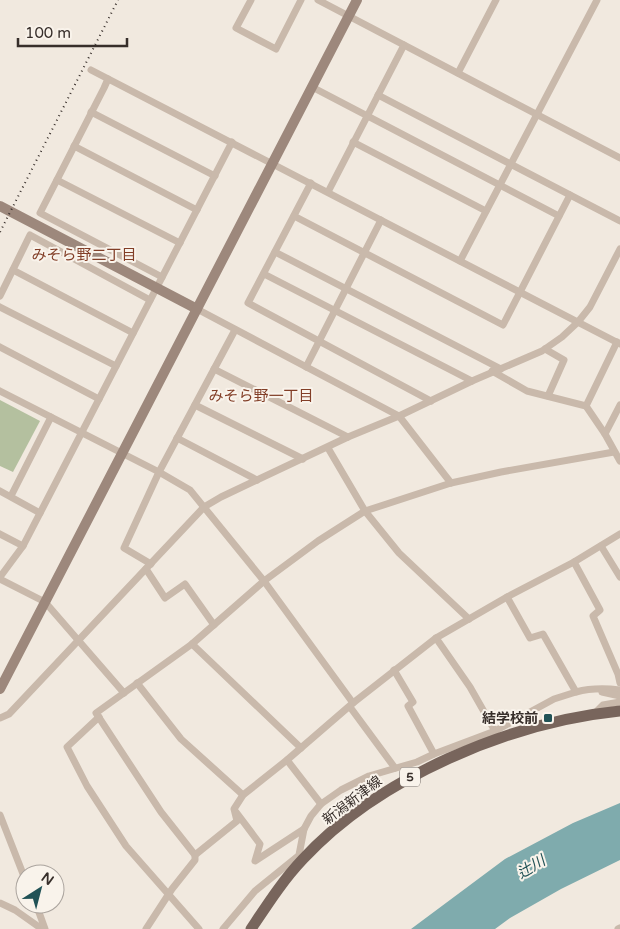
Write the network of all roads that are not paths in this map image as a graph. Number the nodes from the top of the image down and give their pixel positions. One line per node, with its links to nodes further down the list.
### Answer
1 (251, 0): 2 (street)
2 (301, 0)
3 (318, 0): 7 (street)
4 (357, 0): 7 (street)
5 (496, 0): 10 (street)
6 (597, 0): 15 (street)
7 (348, 16): 8 (street); 12 (street)
8 (404, 45): 10 (street); 13 (street)
9 (91, 70): 11 (street)
10 (458, 73): 15 (street)
11 (108, 79): 14 (street); 17 (street)
12 (312, 87): 16 (street); 21 (street)
13 (378, 95): 16 (street); 22 (street)
14 (91, 112): 19 (street); 23 (street)
15 (536, 114): 20 (street); 22 (street)
16 (367, 116): 18 (street); 26 (street)
17 (232, 142): 21 (street); 23 (street)
18 (353, 142): 27 (street); 31 (street)
19 (74, 146): 24 (street); 30 (street)
20 (620, 158)
21 (272, 163): 25 (street); 50 (street)
22 (510, 164): 26 (street); 28 (street)
23 (215, 176): 30 (street)
24 (57, 180): 36 (street); 43 (street)
25 (311, 183): 27 (street); 32 (street)
26 (499, 185): 31 (street); 33 (street)
27 (328, 192): 34 (street)
28 (570, 195): 33 (street); 35 (street)
29 (0, 206): 44 (street)
30 (197, 210): 36 (street)
31 (486, 211): 40 (street)
32 (294, 216): 38 (street); 39 (street)
33 (559, 216): 46 (street)
34 (381, 220): 39 (street); 40 (street)
35 (620, 221)
36 (180, 243): 43 (street)
37 (620, 249): 52 (street)
38 (275, 252): 42 (street); 45 (street)
39 (364, 253): 45 (street); 46 (street)
40 (460, 261): 46 (street)
41 (13, 270): 47 (street); 48 (street); 54 (street)
42 (264, 274): 51 (street); 55 (street)
43 (162, 277): 44 (street)
44 (157, 288): 48 (street); 50 (street)
45 (346, 289): 51 (street); 62 (street)
46 (520, 292): 52 (street)
47 (0, 296)
48 (150, 300): 54 (street)
49 (0, 307): 59 (street)
50 (196, 309): 53 (street); 80 (street)
51 (335, 310): 55 (street); 64 (street)
52 (578, 322): 56 (street); 58 (street)
53 (235, 330): 60 (street); 61 (street)
54 (133, 333): 59 (street)
55 (319, 342): 60 (street); 68 (street)
56 (619, 343): 70 (street)
57 (0, 347): 67 (street)
58 (545, 349): 62 (street); 66 (street)
59 (116, 366): 67 (street)
60 (306, 367): 72 (street)
61 (214, 369): 69 (street); 76 (street)
62 (500, 369): 63 (street)
63 (492, 371): 64 (street); 66 (street)
64 (472, 380): 68 (street)
65 (0, 392): 73 (street)
66 (548, 396): 70 (street)
67 (99, 399): 74 (street)
68 (431, 401): 72 (street)
69 (195, 404): 77 (street); 81 (street)
70 (586, 406): 75 (street)
71 (620, 406): 75 (street)
72 (399, 416): 76 (street); 85 (street)
73 (51, 417): 74 (street); 87 (street)
74 (81, 433): 80 (street); 90 (street)
75 (605, 434): 79 (street)
76 (348, 437): 78 (street)
77 (177, 438): 83 (street); 84 (street)
78 (328, 448): 81 (street); 89 (street)
79 (614, 452): 82 (street); 85 (street)
80 (122, 453): 83 (street); 101 (street)
81 (303, 458): 84 (street)
82 (620, 461)
83 (159, 472): 88 (street); 96 (street)
84 (257, 480): 88 (street)
85 (451, 483): 89 (street)
86 (0, 491): 87 (street)
87 (11, 496): 90 (street)
88 (204, 507): 96 (street); 99 (street)
89 (365, 511): 99 (street); 102 (street)
90 (40, 513): 93 (street)
91 (0, 534): 93 (street)
92 (620, 534): 94 (street)
93 (23, 546): 98 (street)
94 (601, 546): 95 (street); 97 (street)
95 (574, 562): 100 (street); 109 (street)
96 (148, 567): 103 (street); 105 (street)
97 (620, 577)
98 (0, 578): 101 (street)
99 (264, 581): 103 (street); 116 (street)
100 (507, 597): 102 (street); 113 (street)
101 (45, 602): 105 (street); 110 (street)
102 (468, 620): 104 (street)
103 (214, 624): 106 (street)
104 (436, 638): 107 (street); 120 (street)
105 (79, 641): 114 (street); 119 (street)
106 (192, 644): 108 (street); 121 (street)
107 (394, 670): 116 (street); 122 (street)
108 (137, 683): 114 (street); 125 (street)
109 (620, 684)
110 (0, 689)
111 (589, 689): 112 (street); 113 (street); 115 (street)
112 (620, 690)
113 (576, 692): 120 (street)
114 (124, 693): 118 (street)
115 (620, 696)
116 (351, 705): 121 (street); 124 (street)
117 (619, 711): 133 (main road, 新潟新津線 / 5)
118 (99, 717): 130 (street); 134 (street)
119 (0, 718)
120 (495, 731): 122 (street)
121 (301, 748): 123 (street)
122 (434, 754): 124 (street)
123 (287, 760): 125 (street); 126 (street)
124 (394, 768): 126 (street)
125 (243, 795): 127 (street)
126 (320, 804): 129 (street)
127 (234, 809): 129 (street); 130 (street)
128 (0, 815): 132 (street)
129 (304, 829): 131 (street)
130 (196, 855): 134 (street)
131 (299, 855): 133 (street); 140 (street)
132 (19, 864)
133 (291, 873): 141 (main road, 新潟新津線 / 5)
134 (168, 895): 138 (street); 139 (street)
135 (0, 903): 137 (street)
136 (39, 914): 137 (street)
137 (43, 929)
138 (146, 929)
139 (199, 929)
140 (223, 929)
141 (251, 929)

